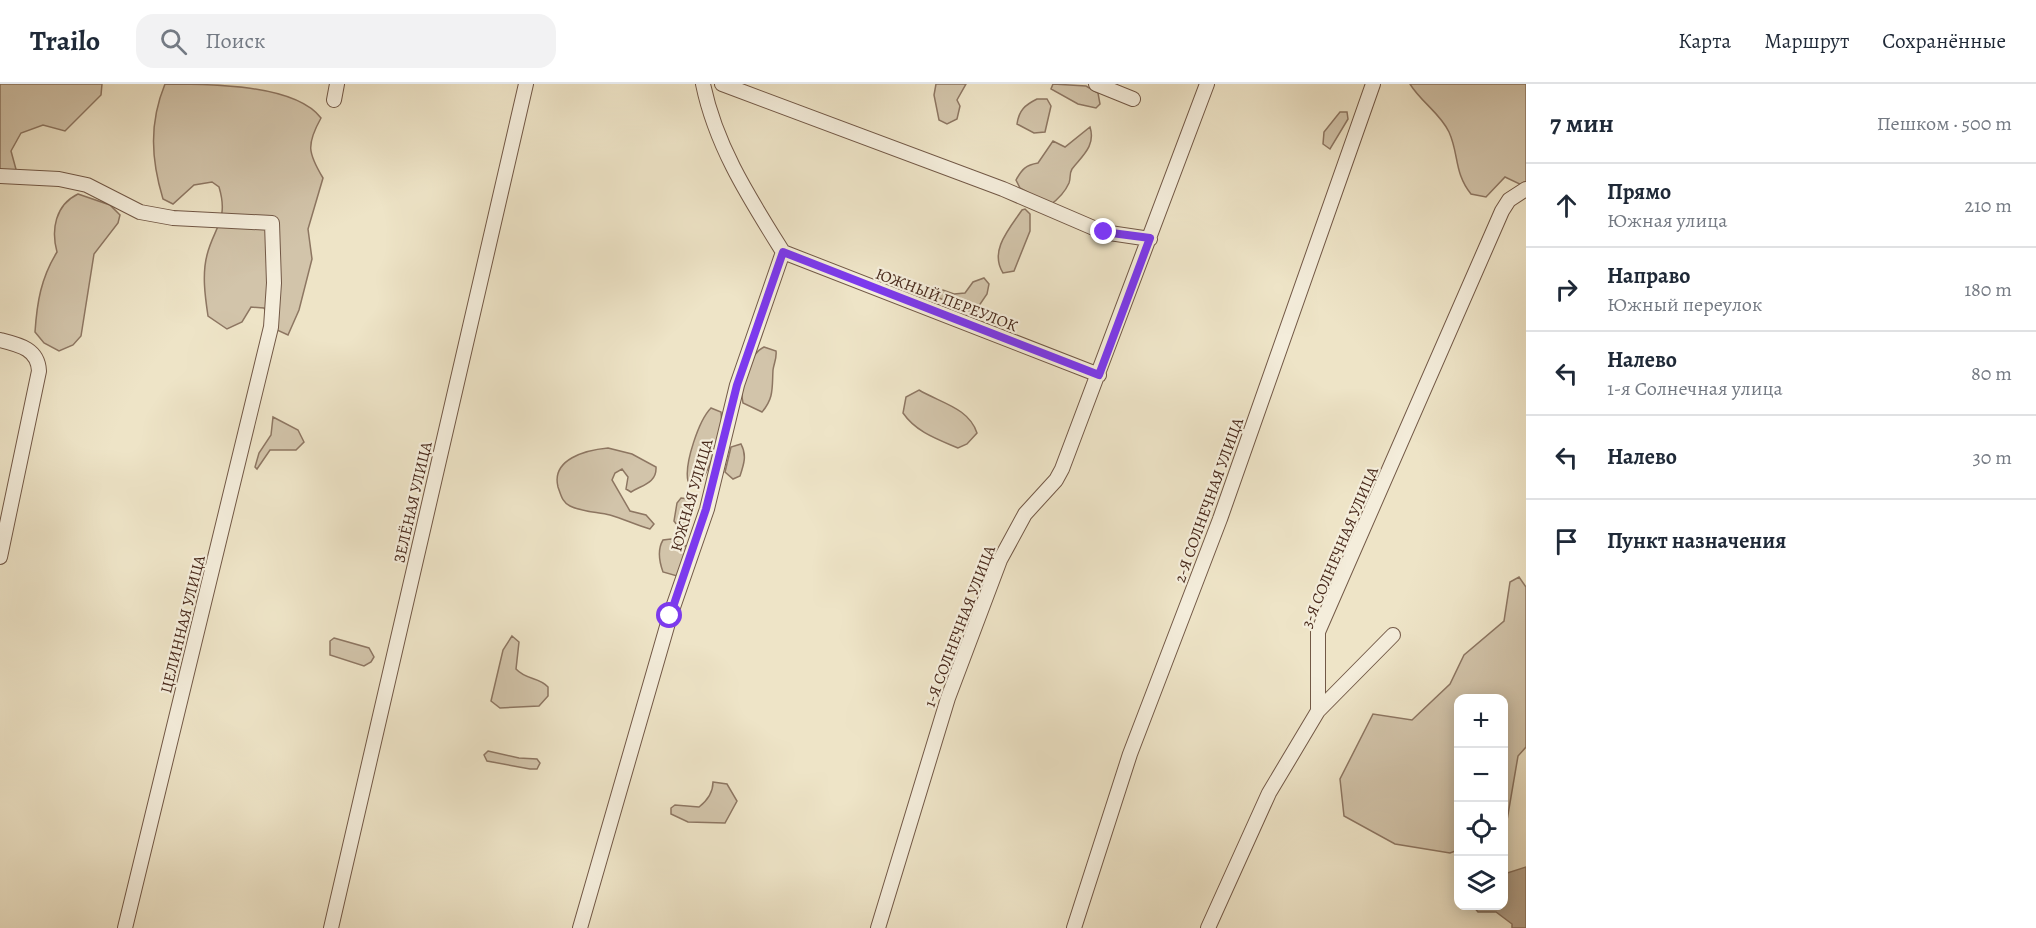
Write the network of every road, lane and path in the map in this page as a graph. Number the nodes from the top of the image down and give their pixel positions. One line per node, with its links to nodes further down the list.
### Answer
1 (337, 84): 9 (street)
2 (526, 84): 20 (street, ЗЕЛЁНАЯ УЛИЦА)
3 (703, 84): 13 (street)
4 (722, 84): 12 (street)
5 (1096, 84): 8 (street)
6 (1207, 84): 12 (street, 1-Я СОЛНЕЧНАЯ УЛИЦА)
7 (1373, 84): 23 (street, 2-Я СОЛНЕЧНАЯ УЛИЦА)
8 (1133, 99)
9 (334, 100)
10 (0, 176): 19 (street, ЦЕЛИННАЯ УЛИЦА)
11 (1526, 189): 18 (street, 3-Я СОЛНЕЧНАЯ УЛИЦА)
12 (1150, 238): 15 (street, 1-Я СОЛНЕЧНАЯ УЛИЦА)
13 (783, 252): 15 (street, ЮЖНЫЙ ПЕРЕУЛОК); 21 (street, ЮЖНАЯ УЛИЦА)
14 (0, 340): 16 (street)
15 (1099, 375): 22 (street, 1-Я СОЛНЕЧНАЯ УЛИЦА)
16 (0, 556)
17 (1393, 635): 18 (street)
18 (1318, 711): 24 (street)
19 (125, 928)
20 (331, 928)
21 (580, 928)
22 (878, 928)
23 (1074, 928)
24 (1208, 928)

